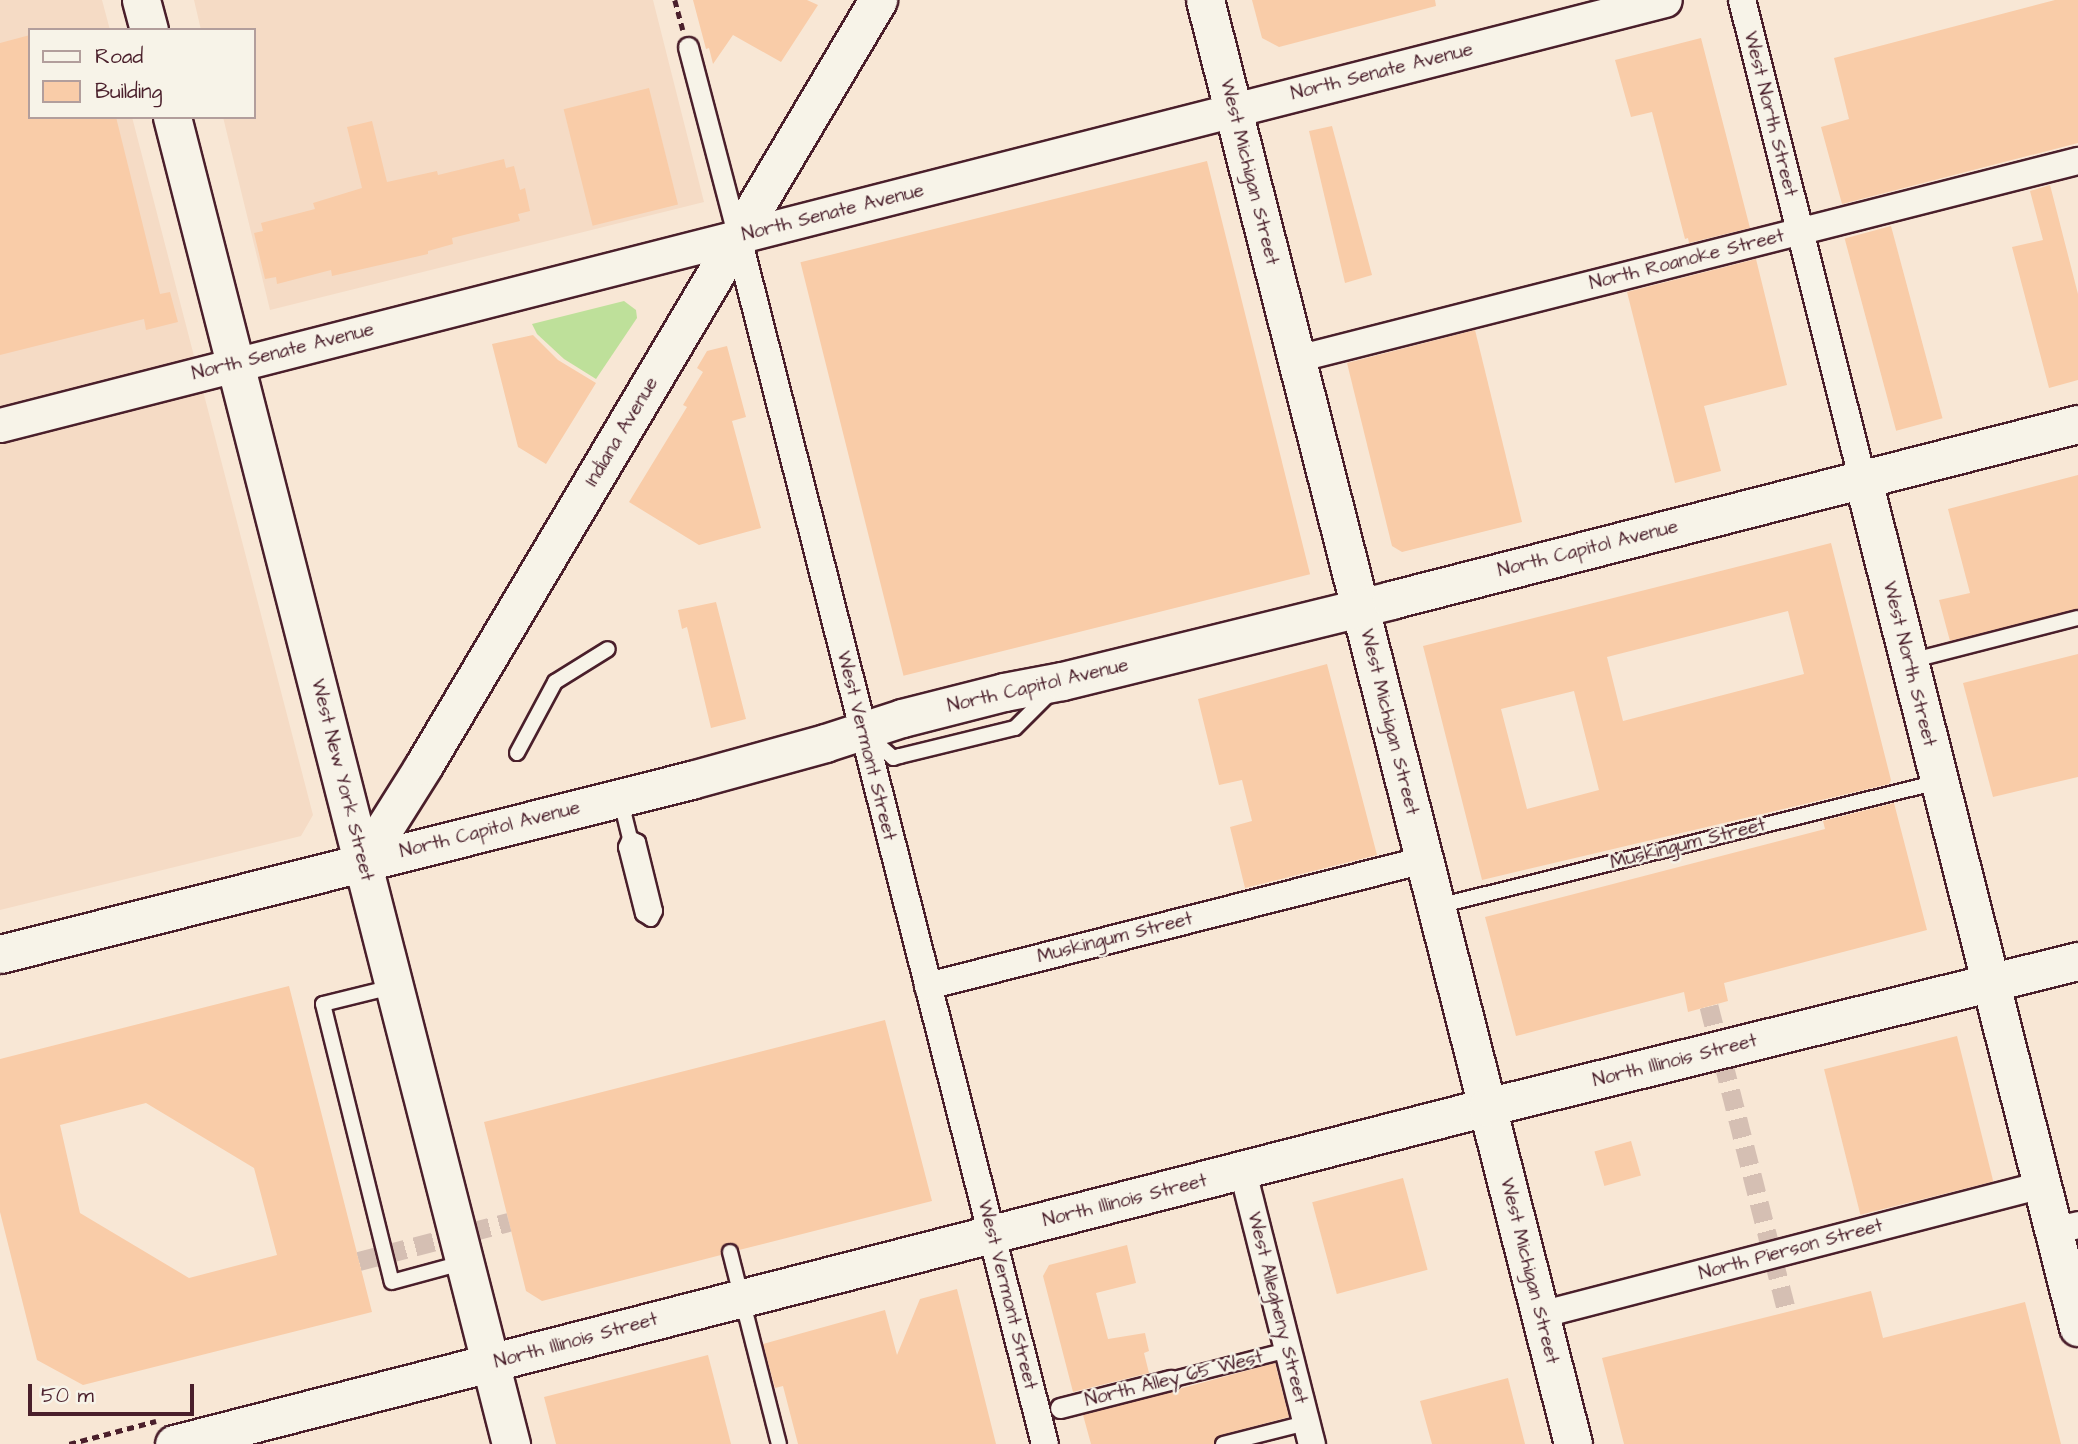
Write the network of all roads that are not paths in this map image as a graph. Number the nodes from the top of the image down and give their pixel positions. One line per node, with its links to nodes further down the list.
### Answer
1 (141, 0): 6 (main road)
2 (878, 0): 12 (main road, Indiana Avenue)
3 (1205, 0): 8 (main road, West Michigan Street)
4 (1665, 0): 8 (street, North Senate Avenue)
5 (1742, 0): 11 (street, West North Street)
6 (148, 28)
7 (688, 47): 12 (street, West Vermont Street)
8 (1233, 110): 12 (street, North Senate Avenue); 13 (main road, West Michigan Street)
9 (172, 119): 14 (main road, West New York Street)
10 (2078, 161): 11 (street, North Roanoke Street)
11 (1800, 232): 13 (street, North Roanoke Street); 17 (street, West North Street)
12 (738, 238): 14 (street, North Senate Avenue); 22 (street, West Vermont Street); 28 (main road, Indiana Avenue)
13 (1297, 359): 18 (main road, West Michigan Street)
14 (233, 365): 15 (street, North Senate Avenue); 28 (main road, West New York Street)
15 (0, 425)
16 (2078, 425): 17 (main road, North Capitol Avenue)
17 (1863, 480): 18 (main road, North Capitol Avenue); 21 (main road, West North Street)
18 (1361, 607): 22 (main road, North Capitol Avenue); 27 (main road, West Michigan Street)
19 (2078, 618): 21 (lane)
20 (608, 649): 23 (lane)
21 (1909, 662): 24 (main road, West North Street)
22 (862, 730): 25 (main road, North Capitol Avenue); 34 (street, West Vermont Street)
23 (517, 753)
24 (1939, 782): 29 (lane, Muskingum Street); 32 (main road, West North Street)
25 (620, 797): 26 (lane); 28 (main road, North Capitol Avenue)
26 (630, 838): 26 (lane)
27 (1424, 860): 29 (main road, West Michigan Street); 34 (street, Muskingum Street)
28 (363, 862): 30 (main road, North Capitol Avenue); 33 (main road, West New York Street)
29 (1436, 907): 35 (main road, West Michigan Street)
30 (0, 954)
31 (2078, 961): 32 (main road, North Illinois Street)
32 (1991, 984): 35 (main road, North Illinois Street); 37 (main road, West North Street)
33 (394, 986): 41 (main road, West New York Street); 41 (lane)
34 (928, 986): 39 (street, West Vermont Street)
35 (1487, 1107): 36 (main road, North Illinois Street); 43 (main road, West Michigan Street)
36 (1243, 1172): 39 (main road, North Illinois Street); 45 (street, West Allegheny Street)
37 (2042, 1185): 38 (main road, West North Street); 43 (street, North Pierson Street)
38 (2066, 1228): 44 (main road, West North Street)
39 (991, 1234): 42 (main road, North Illinois Street); 53 (street, West Vermont Street)
40 (730, 1252): 42 (lane)
41 (466, 1262): 46 (main road, West New York Street)
42 (741, 1298): 46 (main road, North Illinois Street); 52 (lane)
43 (1540, 1314): 55 (main road, West Michigan Street)
44 (2078, 1327)
45 (1288, 1350): 47 (lane, North Alley 65 West); 49 (street, West Allegheny Street)
46 (491, 1363): 50 (main road, North Illinois Street); 51 (main road, West New York Street)
47 (1170, 1380): 48 (street, North Alley 65 West)
48 (1060, 1408)
49 (1309, 1433): 54 (lane)
50 (174, 1444)
51 (511, 1444)
52 (779, 1444)
53 (1045, 1444)
54 (1223, 1444)
55 (1573, 1444)

